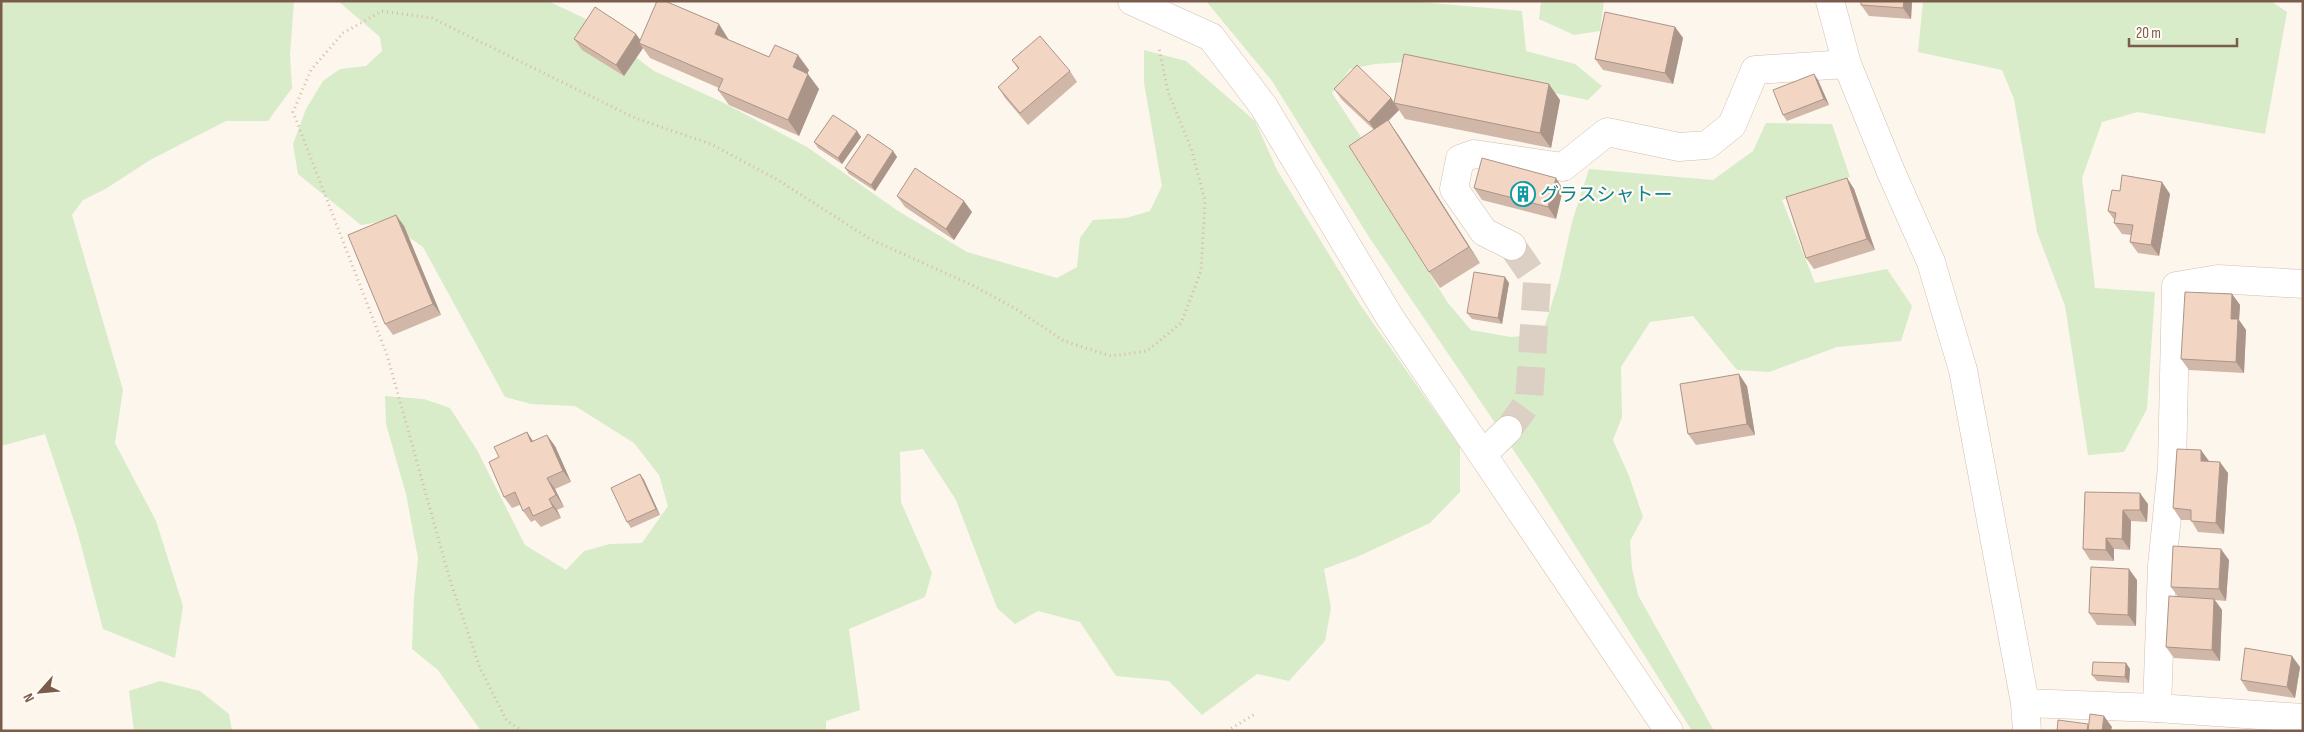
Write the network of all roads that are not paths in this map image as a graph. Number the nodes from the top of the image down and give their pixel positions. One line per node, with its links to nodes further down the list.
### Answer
1 (1132, 1): 7 (street)
2 (1830, 1): 3 (street)
3 (1847, 64): 4 (street); 8 (street)
4 (1512, 246)
5 (2303, 284): 9 (street)
6 (1508, 430): 7 (street)
7 (1483, 454): 11 (street)
8 (2025, 703): 9 (street); 12 (street)
9 (2157, 708): 10 (street)
10 (2303, 718)
11 (1669, 731)
12 (2026, 731)

